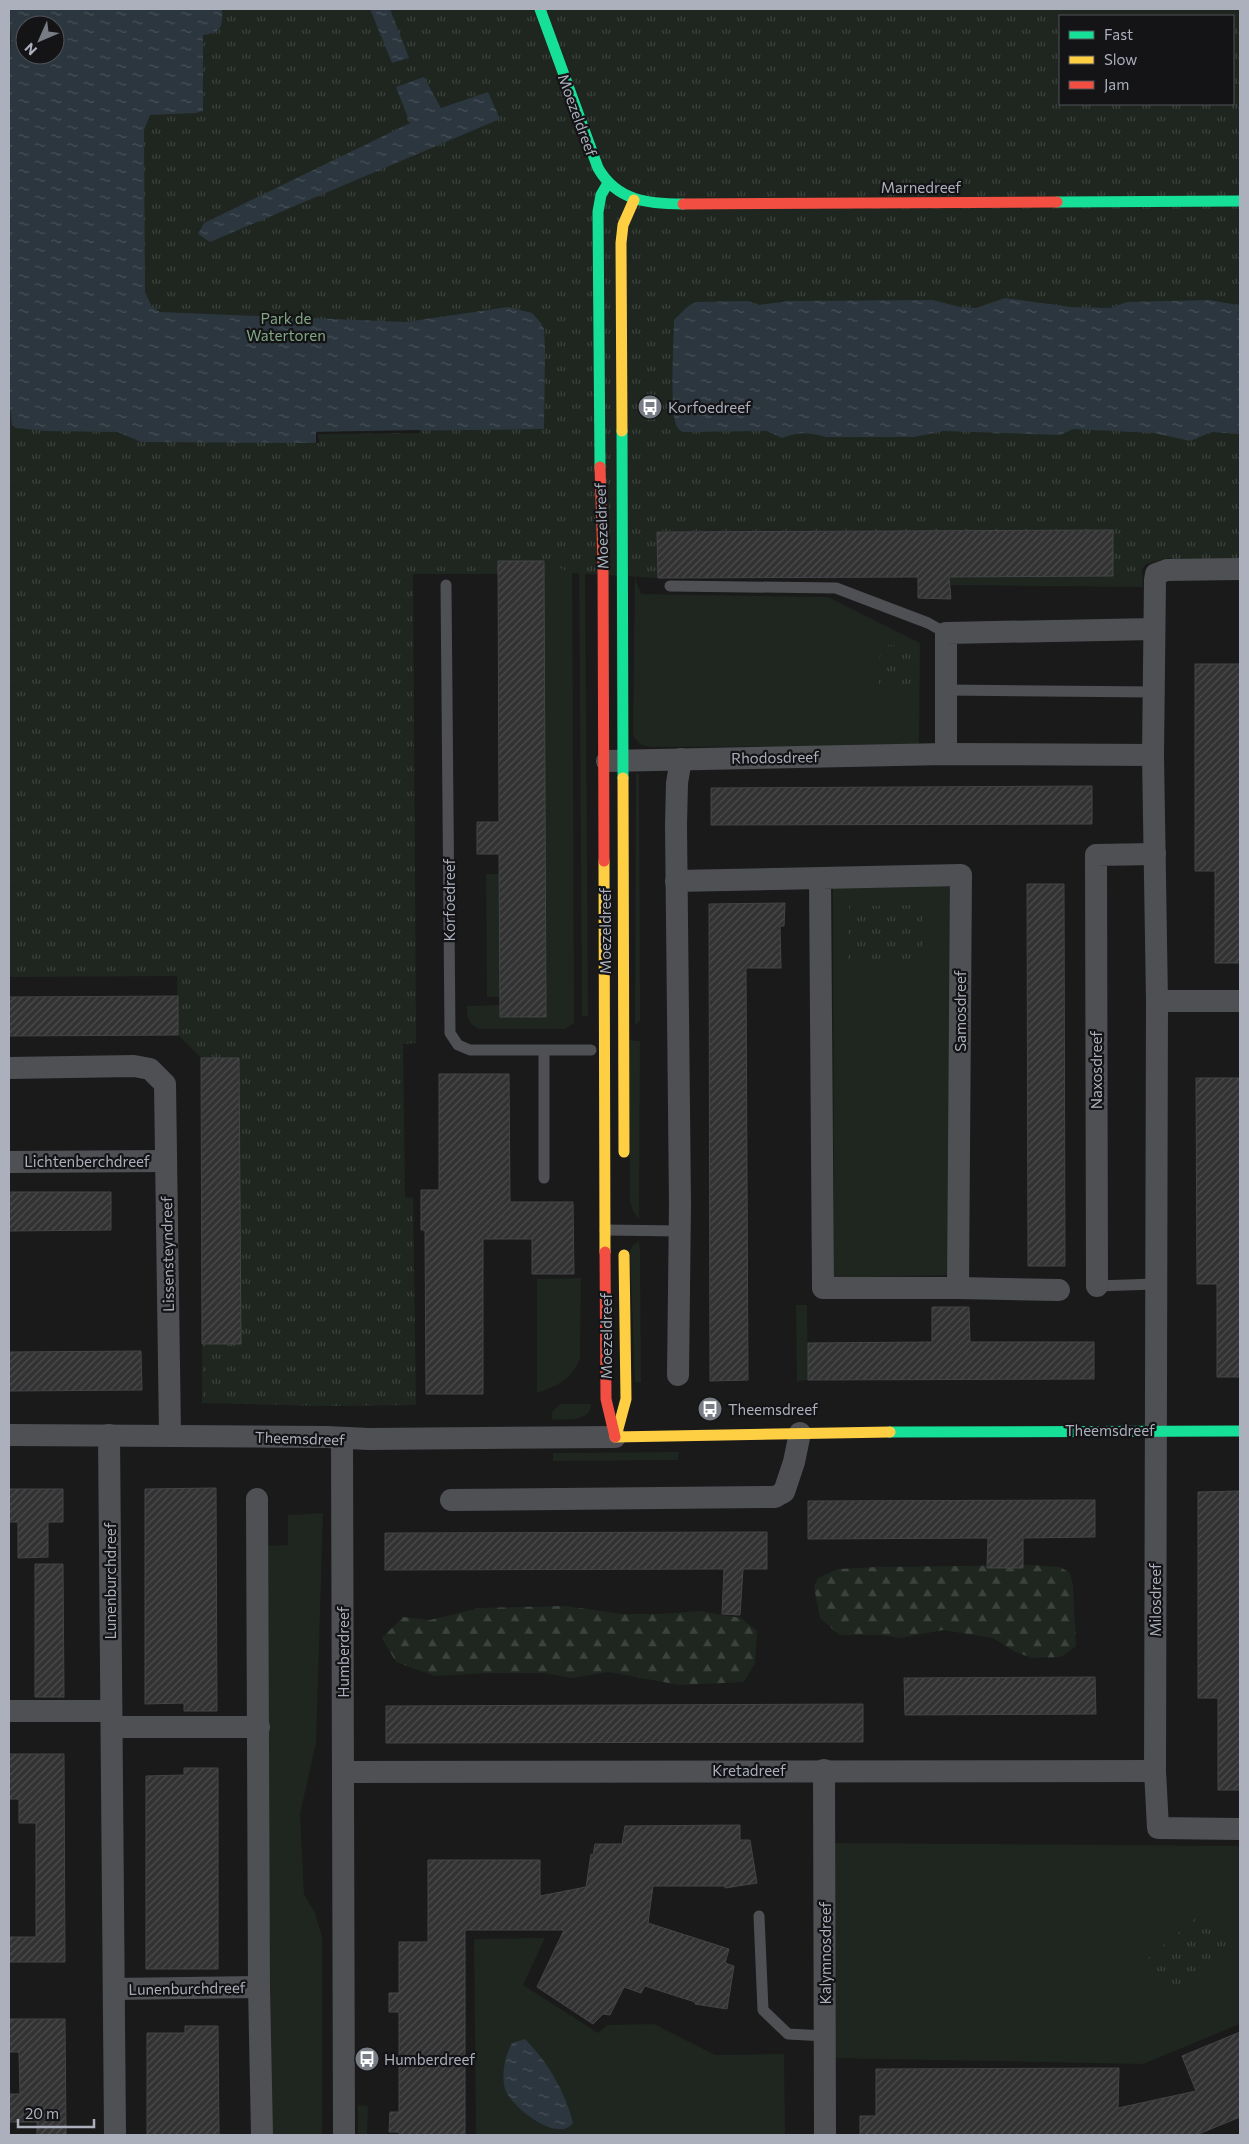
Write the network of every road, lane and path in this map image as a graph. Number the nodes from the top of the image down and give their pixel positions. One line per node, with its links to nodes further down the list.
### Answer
1 (540, 9): 2 (street, Moezeldreef)
2 (608, 183): 3 (street, Marnedreef); 15 (street, Moezeldreef)
3 (634, 200): 4 (street, Marnedreef); 15 (street, Moezeldreef)
4 (1240, 201)
5 (1240, 570): 8 (street)
6 (446, 585): 22 (lane, Korfoedreef)
7 (670, 586): 9 (lane)
8 (1154, 630): 9 (street); 11 (street)
9 (946, 633): 10 (street)
10 (946, 690): 11 (lane); 12 (street)
11 (1154, 692): 13 (street)
12 (946, 754): 13 (street, Rhodosdreef); 14 (street, Rhodosdreef)
13 (1154, 755): 16 (street)
14 (681, 759): 15 (street, Rhodosdreef); 18 (street)
15 (614, 761): 21 (street, Moezeldreef); 21 (street, Moezeldreef)
16 (1155, 854): 19 (street); 32 (street, Naxosdreef)
17 (820, 879): 18 (street, Samosdreef); 33 (street); 33 (street, Samosdreef)
18 (676, 881): 30 (street)
19 (1157, 1001): 20 (street); 31 (street)
20 (1240, 1001)
21 (607, 1050): 22 (lane, Korfoedreef); 26 (street, Moezeldreef); 29 (street, Moezeldreef)
22 (544, 1051): 27 (lane)
23 (9, 1068): 24 (street, Lissensteyndreef)
24 (165, 1161): 25 (street, Lichtenberchdreef); 41 (street, Lissensteyndreef)
25 (9, 1162)
26 (624, 1164)
27 (544, 1178)
28 (624, 1225): 29 (lane); 30 (lane); 42 (street, Moezeldreef)
29 (606, 1230): 42 (street, Moezeldreef)
30 (678, 1231): 35 (street)
31 (1155, 1284): 32 (lane, Naxosdreef); 36 (street)
32 (1097, 1286)
33 (958, 1288): 34 (street)
34 (1059, 1290)
35 (678, 1374)
36 (1156, 1430): 37 (street, Theemsdreef); 38 (street, Theemsdreef); 50 (street, Milosdreef)
37 (1240, 1431)
38 (800, 1433): 42 (street, Theemsdreef); 45 (street)
39 (9, 1435): 40 (street, Theemsdreef)
40 (109, 1435): 41 (street, Theemsdreef); 47 (street, Lunenburchdreef)
41 (170, 1435): 43 (street, Theemsdreef)
42 (615, 1437): 43 (street, Theemsdreef)
43 (342, 1439): 51 (street, Humberdreef)
44 (257, 1498): 48 (street)
45 (451, 1500)
46 (9, 1712): 47 (street)
47 (112, 1719): 48 (street); 55 (street, Lunenburchdreef)
48 (259, 1727): 54 (street)
49 (824, 1770): 50 (street, Kretadreef); 51 (street, Kretadreef); 56 (street, Kalymnosdreef)
50 (1155, 1771): 52 (street, Milosdreef)
51 (344, 1772): 59 (street, Humberdreef)
52 (1240, 1829)
53 (759, 1916): 56 (lane)
54 (259, 1987): 55 (street, Lunenburchdreef); 58 (street)
55 (115, 1989): 57 (street, Lunenburchdreef)
56 (826, 2036): 60 (street, Kalymnosdreef)
57 (115, 2135)
58 (262, 2135)
59 (344, 2135)
60 (825, 2135)

